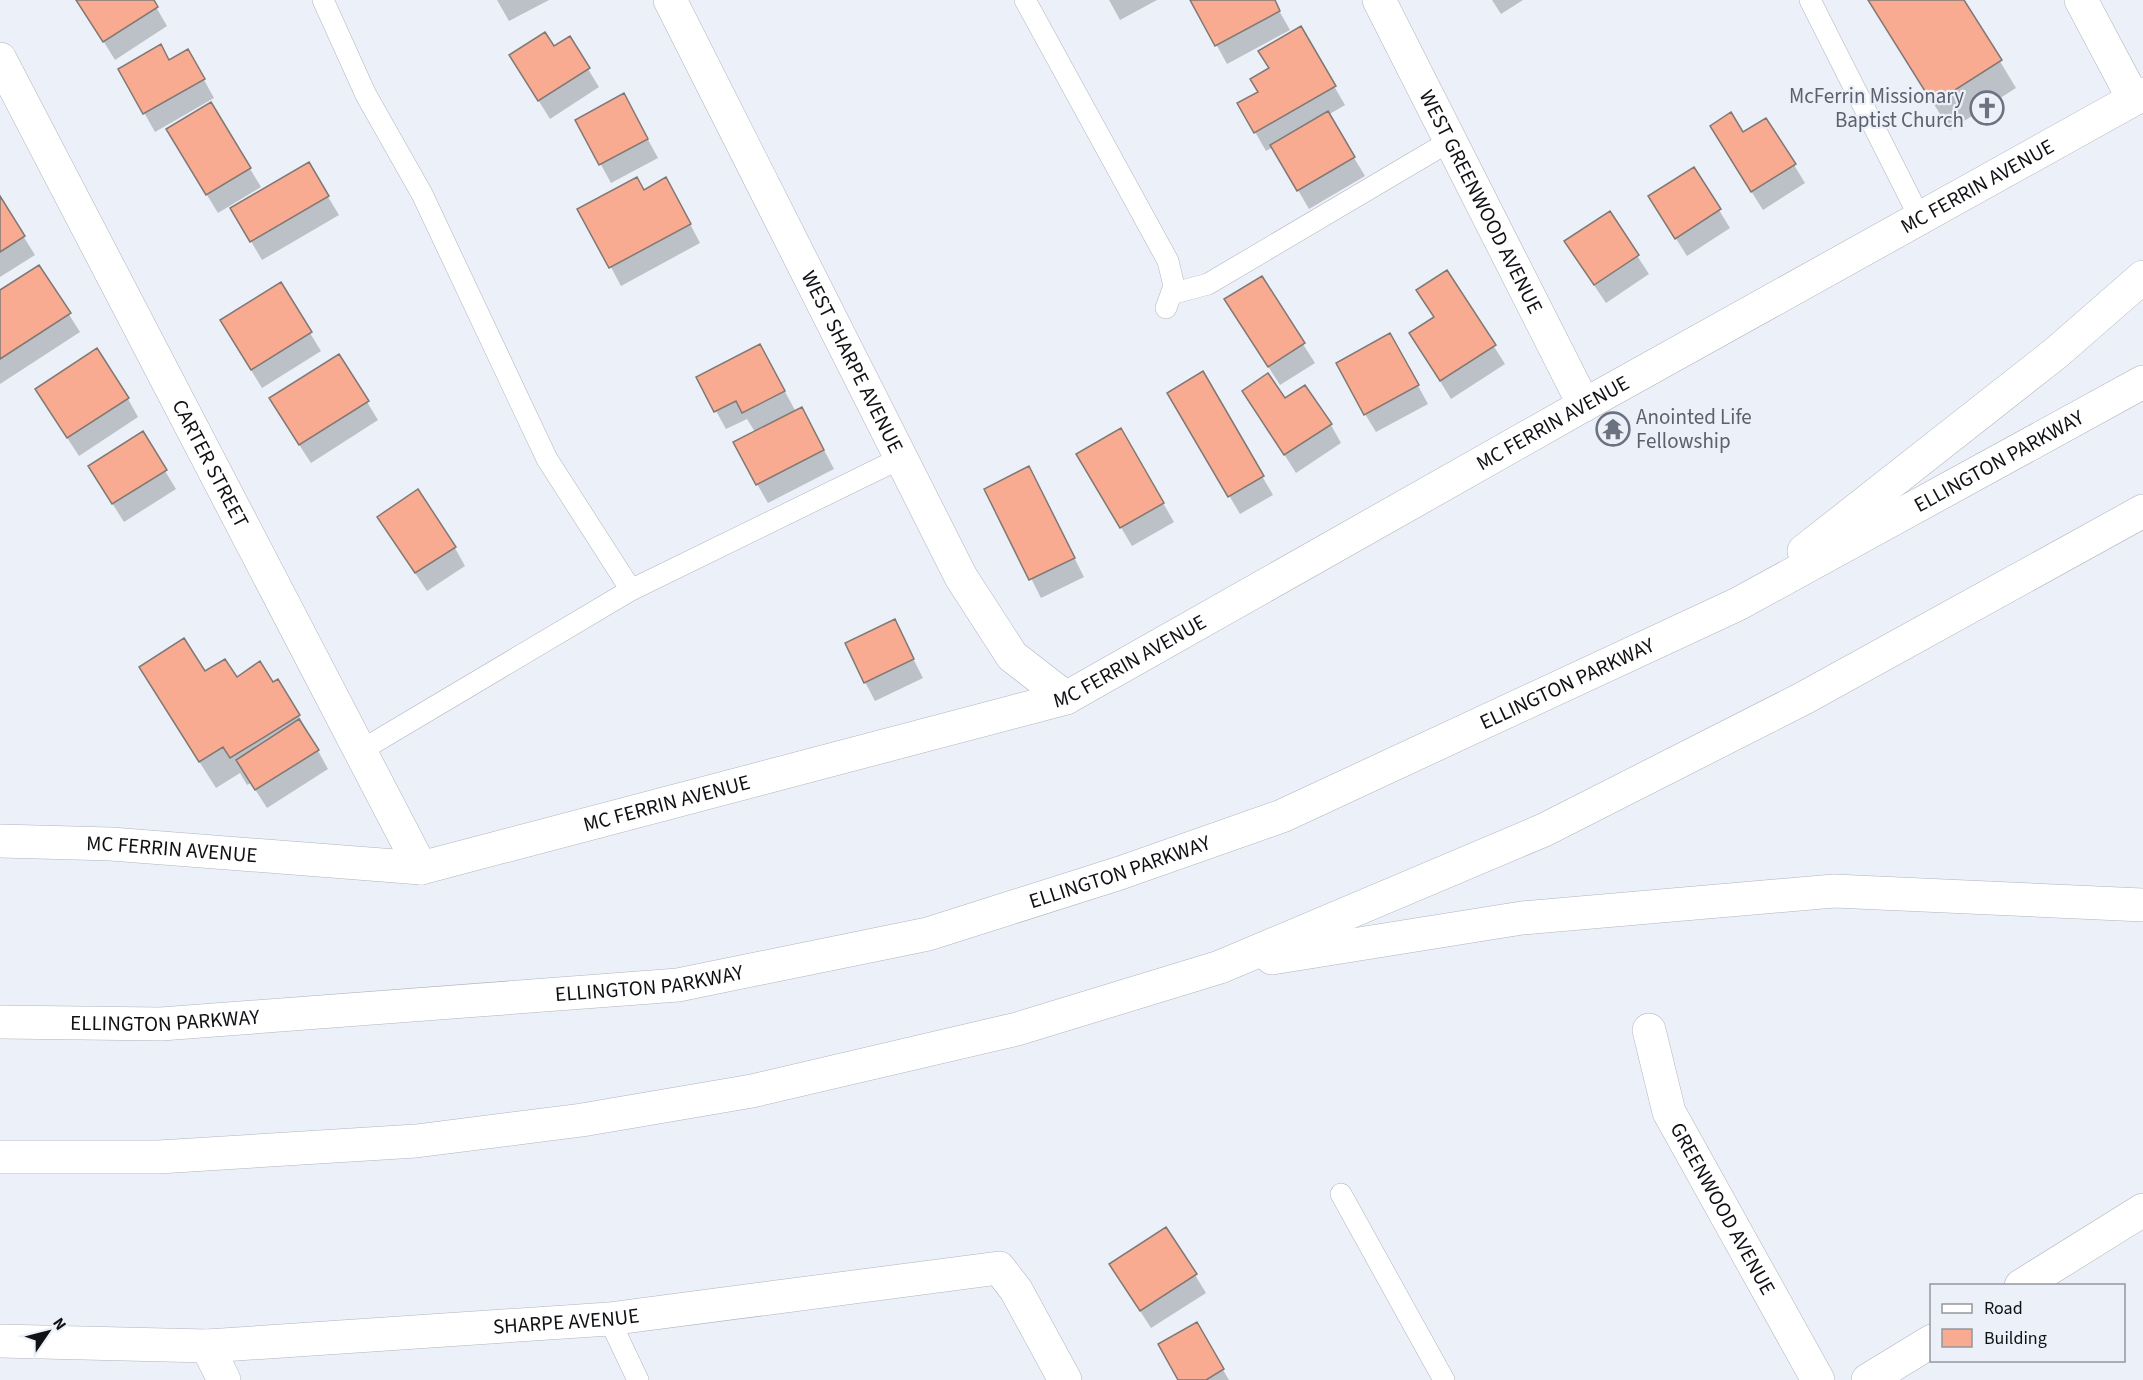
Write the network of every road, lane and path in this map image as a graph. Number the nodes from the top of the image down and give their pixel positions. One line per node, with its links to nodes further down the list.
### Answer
1 (323, 0): 16 (lane)
2 (670, 0): 14 (main road, WEST SHARPE AVENUE)
3 (1025, 0): 9 (lane)
4 (1379, 0): 9 (main road, WEST GREENWOOD AVENUE)
5 (1810, 0): 10 (lane)
6 (2081, 0): 8 (main road)
7 (0, 59): 19 (main road, CARTER STREET)
8 (2138, 96): 10 (main road, MC FERRIN AVENUE)
9 (1450, 141): 13 (main road, WEST GREENWOOD AVENUE)
10 (1920, 218): 13 (main road, MC FERRIN AVENUE)
11 (2143, 277): 17 (main road)
12 (2143, 382): 17 (main road, ELLINGTON PARKWAY)
13 (1584, 405): 18 (main road, MC FERRIN AVENUE)
14 (901, 458): 16 (lane); 18 (main road, WEST SHARPE AVENUE)
15 (2143, 511): 23 (main road)
16 (630, 590): 19 (lane)
17 (1738, 604): 24 (main road, ELLINGTON PARKWAY)
18 (1066, 698): 21 (main road, MC FERRIN AVENUE)
19 (360, 751): 21 (main road, CARTER STREET)
20 (0, 841): 21 (main road, MC FERRIN AVENUE)
21 (421, 868)
22 (2143, 905): 23 (main road)
23 (1220, 967): 26 (main road)
24 (0, 1022)
25 (1649, 1030): 38 (main road, GREENWOOD AVENUE)
26 (0, 1156)
27 (1341, 1194): 37 (lane)
28 (2143, 1210): 29 (main road)
29 (2023, 1284)
30 (609, 1319): 33 (main road, SHARPE AVENUE); 35 (lane); 36 (main road, SHARPE AVENUE)
31 (0, 1341): 33 (main road, SHARPE AVENUE)
32 (1930, 1342): 39 (main road)
33 (207, 1346): 34 (main road)
34 (224, 1380)
35 (638, 1380)
36 (1065, 1380)
37 (1444, 1380)
38 (1818, 1380)
39 (1868, 1380)

